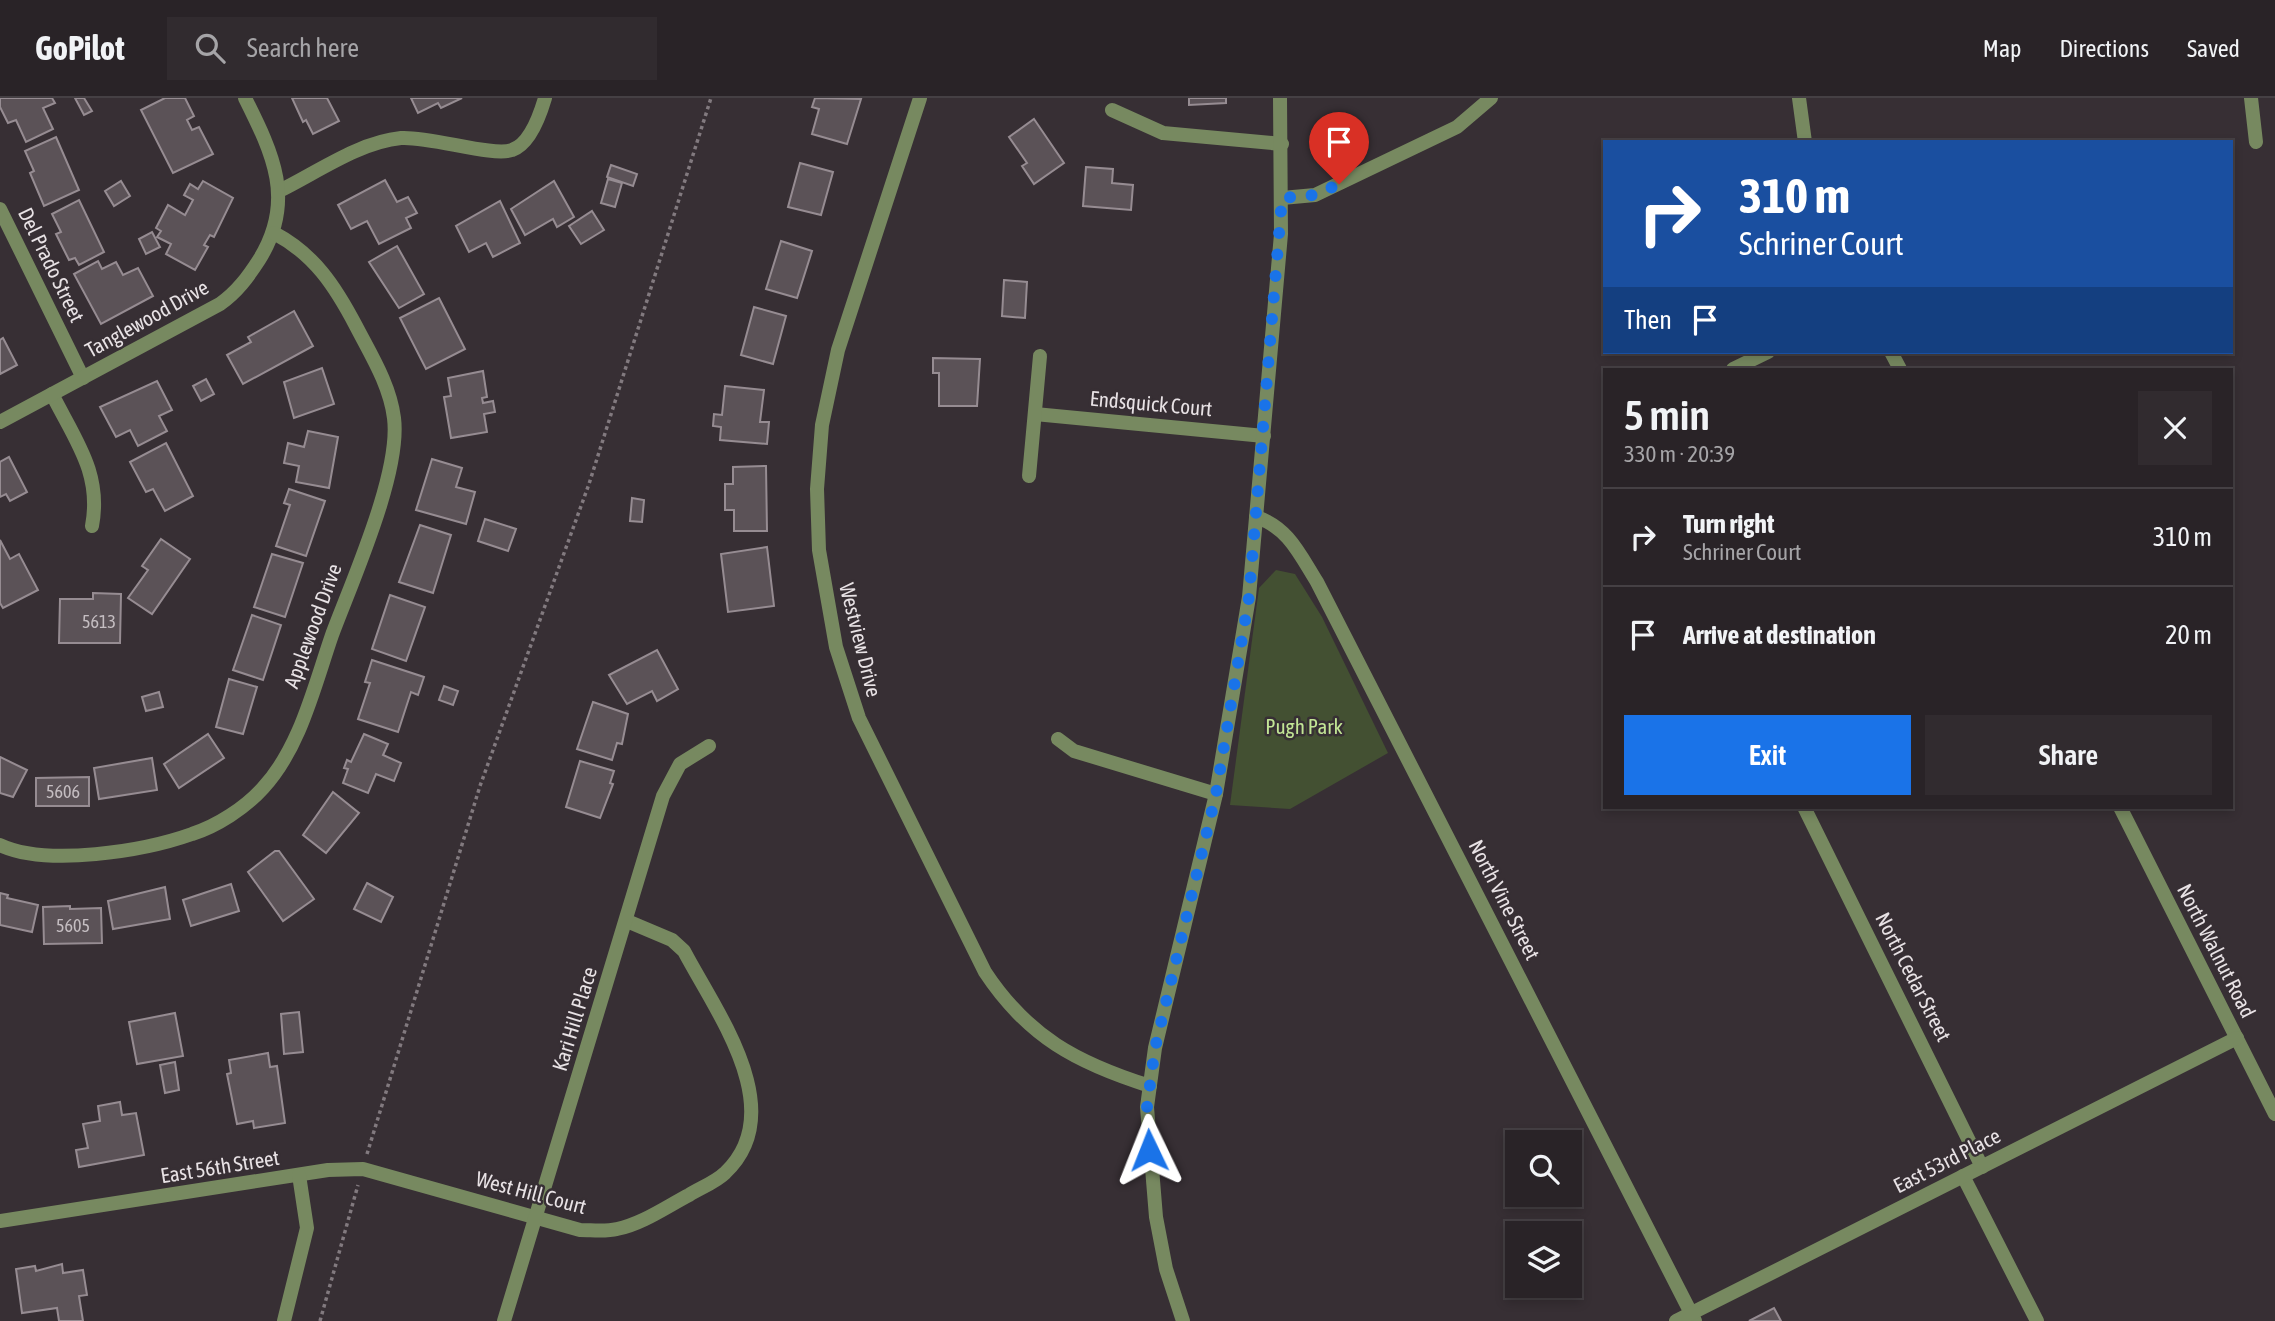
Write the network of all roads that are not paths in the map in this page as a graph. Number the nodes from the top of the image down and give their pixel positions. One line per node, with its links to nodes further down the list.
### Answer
1 (245, 98): 12 (street)
2 (545, 98): 12 (street)
3 (920, 98): 35 (street, Westview Drive)
4 (1280, 98): 11 (street)
5 (1491, 98): 13 (street)
6 (1799, 98): 9 (street)
7 (2250, 98): 10 (street)
8 (1112, 110): 11 (street)
9 (1805, 140)
10 (2256, 142)
11 (1282, 144): 13 (street)
12 (279, 191): 15 (street, Tanglewood Drive)
13 (1282, 198): 23 (street)
14 (0, 209): 19 (street, Del Prado Street)
15 (274, 233): 19 (street, Tanglewood Drive); 32 (street, Applewood Drive)
16 (1764, 354): 18 (street)
17 (1040, 356): 21 (street)
18 (1735, 368)
19 (83, 378): 20 (street, Tanglewood Drive)
20 (52, 394): 22 (street, Tanglewood Drive); 26 (street)
21 (1035, 414): 23 (street, Endsquick Court); 24 (street)
22 (0, 422)
23 (1264, 436): 25 (street)
24 (1029, 476)
25 (1256, 517): 29 (street); 42 (street, North Vine Street)
26 (92, 526)
27 (1058, 738): 29 (street)
28 (709, 746): 33 (street, Kari Hill Place)
29 (1216, 794): 35 (street)
30 (1805, 809): 37 (street, North Cedar Street)
31 (2121, 809): 34 (street, North Walnut Road)
32 (0, 845)
33 (627, 921): 40 (street, Kari Hill Place); 40 (street, West Hill Court)
34 (2236, 1038): 36 (street, North Walnut Road); 37 (street, East 53rd Place)
35 (1150, 1086): 45 (street)
36 (2275, 1114)
37 (1982, 1167): 39 (street, East 53rd Place)
38 (299, 1175): 40 (street, West Hill Court); 41 (street, East 56th Street); 43 (street, East 56th Street)
39 (1963, 1176): 42 (street, East 53rd Place); 47 (street)
40 (535, 1219): 44 (street, Kari Hill Place)
41 (0, 1221)
42 (1693, 1317): 46 (street, East 53rd Place)
43 (284, 1321)
44 (504, 1321)
45 (1184, 1321)
46 (1676, 1321)
47 (2038, 1321)

